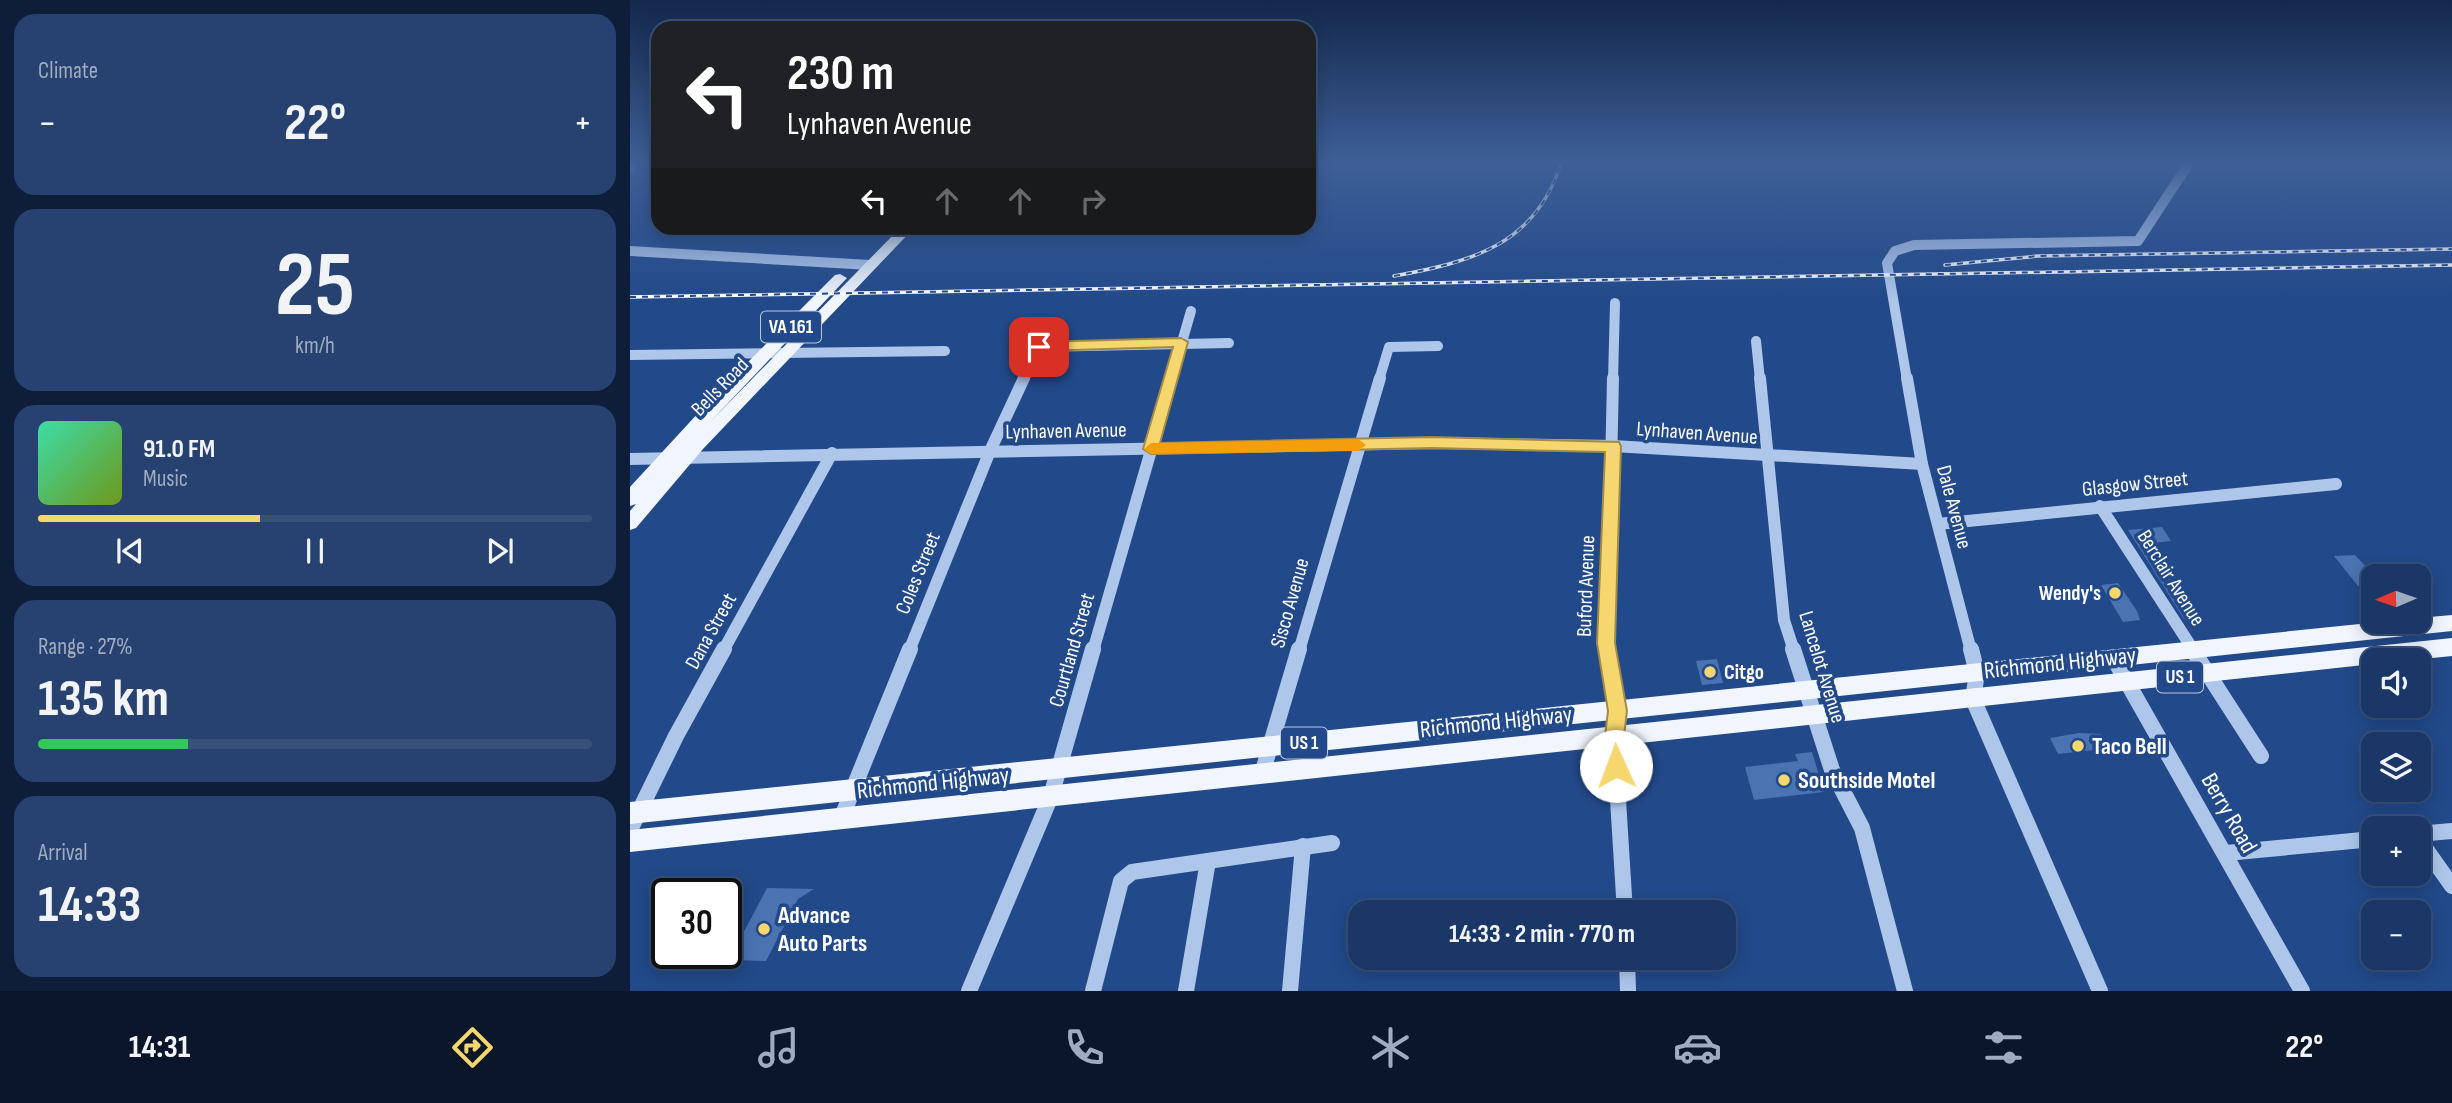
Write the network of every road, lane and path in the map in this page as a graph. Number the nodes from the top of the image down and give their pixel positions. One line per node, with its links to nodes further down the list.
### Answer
1 (2159, 209): 25 (street, Dale Avenue)
2 (886, 235): 5 (main road, Bells Road / VA 161)
3 (898, 235): 5 (main road, Bells Road / VA 161)
4 (630, 251): 5 (street)
5 (862, 264): 13 (main road, Bells Road / VA 161); 14 (main road, Bells Road / VA 161)
6 (1615, 303): 17 (street, Buford Avenue)
7 (1191, 311): 9 (street, Courtland Street)
8 (1756, 341): 21 (street, Lancelot Avenue)
9 (1181, 342): 10 (street); 18 (street, Courtland Street); 19 (street, Coles Street)
10 (1229, 343)
11 (1438, 346): 16 (street, Sisco Avenue)
12 (945, 351): 14 (street)
13 (766, 353): 14 (street); 15 (street); 22 (main road, Bells Road / VA 161)
14 (784, 353): 23 (main road, Bells Road / VA 161)
15 (630, 355)
16 (1358, 445): 17 (street, Lynhaven Avenue); 18 (street, Lynhaven Avenue); 43 (street, Sisco Avenue)
17 (1613, 446): 21 (street, Lynhaven Avenue); 40 (street, Buford Avenue)
18 (1151, 449): 19 (street, Lynhaven Avenue); 45 (street, Courtland Street)
19 (990, 451): 20 (street, Lynhaven Avenue); 47 (street, Coles Street)
20 (832, 453): 23 (street, Lynhaven Avenue); 49 (street, Dana Street)
21 (1768, 457): 25 (street, Lynhaven Avenue); 38 (street, Lancelot Avenue)
22 (665, 458): 23 (street, Lynhaven Avenue); 24 (street, Lynhaven Avenue); 27 (main road, Bells Road / VA 161)
23 (684, 458): 29 (main road, Bells Road / VA 161)
24 (630, 459)
25 (1922, 464): 30 (street, Dale Avenue)
26 (2336, 484): 28 (street, Glasgow Street)
27 (630, 499)
28 (2100, 506): 30 (street, Glasgow Street); 33 (street, Berclair Avenue)
29 (630, 523)
30 (1938, 524): 35 (street, Dale Avenue)
31 (2451, 625): 33 (main road, Richmond Highway / US 1)
32 (2452, 648): 36 (main road, Richmond Highway / US 1)
33 (2192, 650): 34 (main road, Richmond Highway / US 1); 36 (street, Berclair Avenue)
34 (2114, 659): 35 (main road, Richmond Highway / US 1); 37 (street, Berry Road)
35 (1978, 673): 38 (main road, Richmond Highway / US 1); 39 (street, Dale Avenue)
36 (2206, 674): 37 (main road, Richmond Highway / US 1); 44 (street, Berclair Avenue)
37 (2127, 682): 39 (main road, Richmond Highway / US 1); 57 (street, Berry Road)
38 (1806, 690): 40 (main road, Richmond Highway / US 1); 41 (street, Lancelot Avenue)
39 (1973, 699): 41 (main road, Richmond Highway / US 1); 69 (street)
40 (1618, 711): 42 (street, Buford Avenue); 43 (main road, Richmond Highway / US 1)
41 (1814, 714): 42 (main road, Richmond Highway / US 1); 68 (street, Lancelot Avenue)
42 (1614, 736): 46 (main road, Richmond Highway / US 1); 61 (street, Buford Avenue)
43 (1270, 746): 45 (main road, Richmond Highway / US 1); 46 (street, Sisco Avenue)
44 (2261, 757)
45 (1060, 769): 47 (main road, Richmond Highway / US 1); 48 (street, Courtland Street)
46 (1262, 774): 48 (main road, Richmond Highway / US 1)
47 (853, 790): 49 (main road, Richmond Highway / US 1); 50 (street, Coles Street)
48 (1052, 796): 50 (main road, Richmond Highway / US 1); 63 (street, Courtland Street)
49 (633, 819)
50 (841, 819): 54 (main road, Richmond Highway / US 1)
51 (2452, 831): 52 (street)
52 (2431, 834)
53 (2361, 840): 57 (street)
54 (630, 841)
55 (1332, 842): 56 (street)
56 (1303, 846): 59 (street); 66 (street)
57 (2226, 853): 70 (street, Berry Road)
58 (2431, 855): 60 (street)
59 (1208, 861): 64 (street); 65 (street)
60 (2452, 886)
61 (1624, 900)
62 (1627, 970): 67 (street)
63 (969, 991)
64 (1093, 991)
65 (1186, 991)
66 (1290, 991)
67 (1628, 991)
68 (1905, 991)
69 (2100, 991)
70 (2302, 991)

